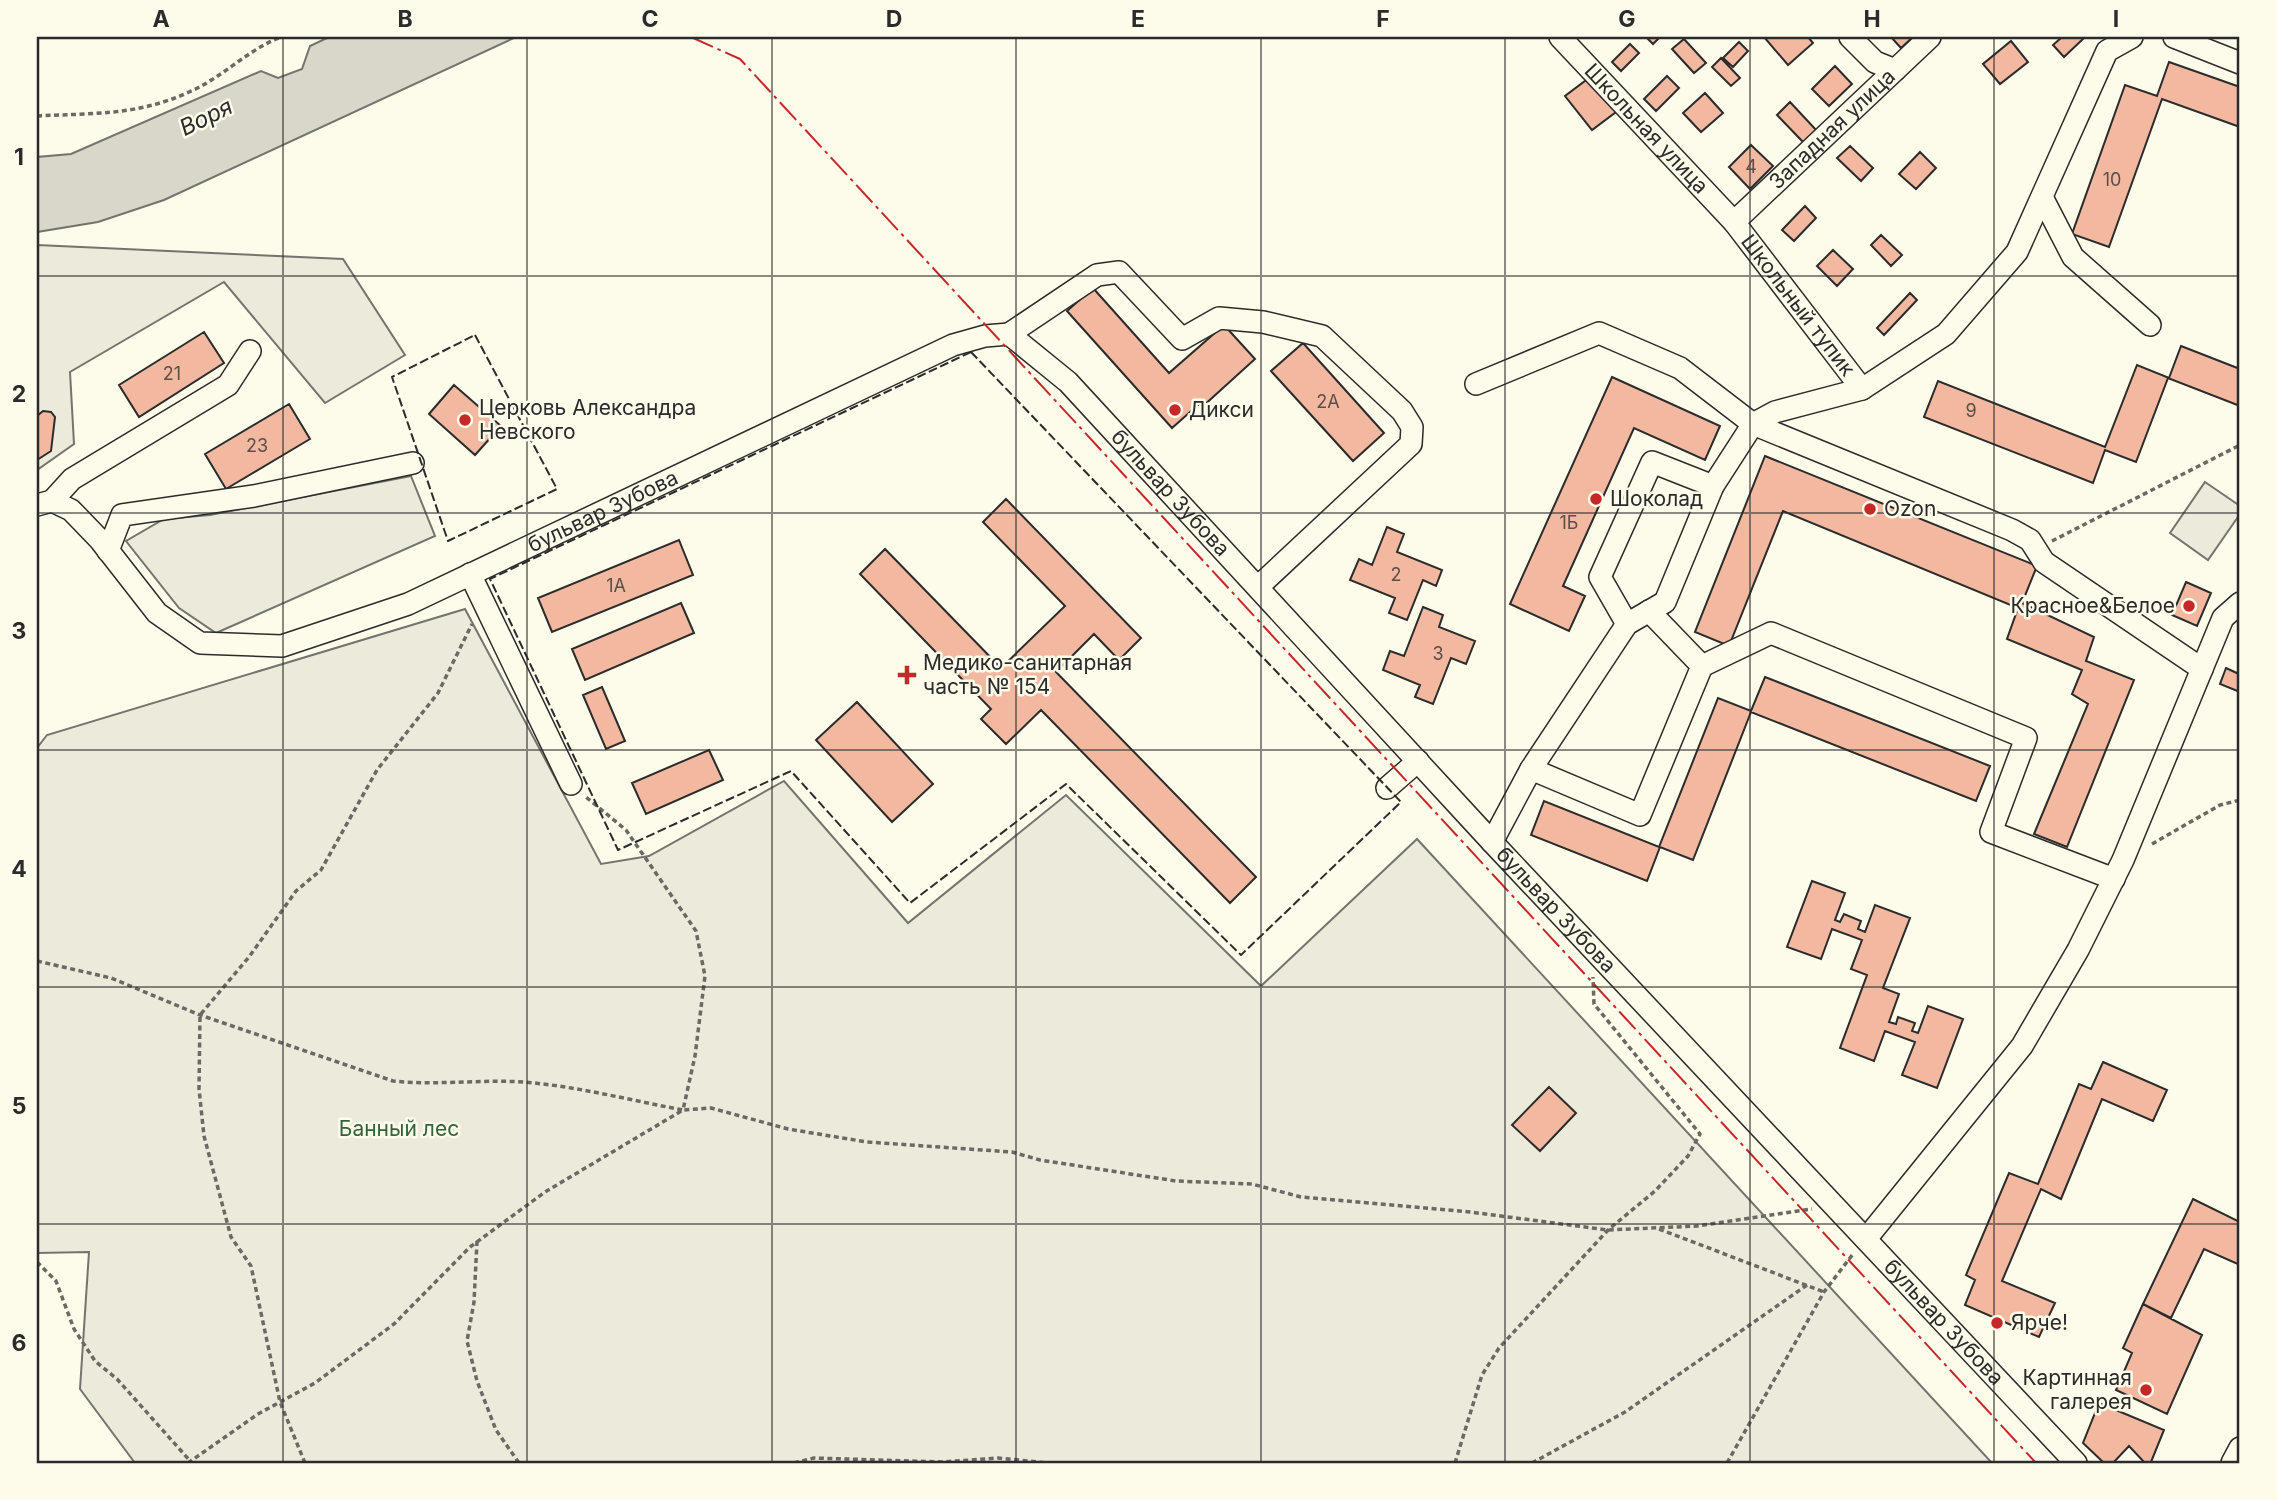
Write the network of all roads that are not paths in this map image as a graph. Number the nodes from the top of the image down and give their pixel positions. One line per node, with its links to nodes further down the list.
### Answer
1 (1560, 37): 9 (street, Школьная улица)
2 (1850, 37): 7 (street)
3 (1930, 37): 7 (street, Западная улица)
4 (2132, 37): 8 (street)
5 (2174, 37): 6 (street)
6 (2240, 63)
7 (1895, 70): 9 (street, Западная улица)
8 (2042, 197): 10 (street); 14 (street)
9 (1734, 222): 14 (street, Школьный тупик)
10 (2150, 325)
11 (1009, 334): 20 (street, бульвар Зубова); 21 (street, бульвар Зубова); 21 (street)
12 (250, 351): 18 (street)
13 (1476, 384): 15 (street)
14 (1862, 389): 15 (street)
15 (1753, 424): 17 (street); 26 (street)
16 (413, 463): 19 (street)
17 (1713, 486): 23 (street); 24 (street)
18 (44, 503): 19 (street, бульвар Зубова)
19 (108, 551): 20 (street, бульвар Зубова)
20 (470, 574): 29 (street)
21 (1259, 586): 27 (street, бульвар Зубова)
22 (2240, 603): 26 (street)
23 (1649, 611): 24 (street); 25 (street)
24 (1628, 624): 28 (street)
25 (1702, 666): 28 (street); 32 (street)
26 (2202, 669): 32 (street)
27 (1418, 761): 30 (street); 31 (street, бульвар Зубова)
28 (1531, 769): 31 (street)
29 (571, 784)
30 (1388, 788)
31 (1493, 842): 33 (street, бульвар Зубова)
32 (2118, 869): 33 (street)
33 (1866, 1239): 35 (street, бульвар Зубова)
34 (2240, 1448): 36 (street)
35 (2076, 1463)
36 (2232, 1463)

